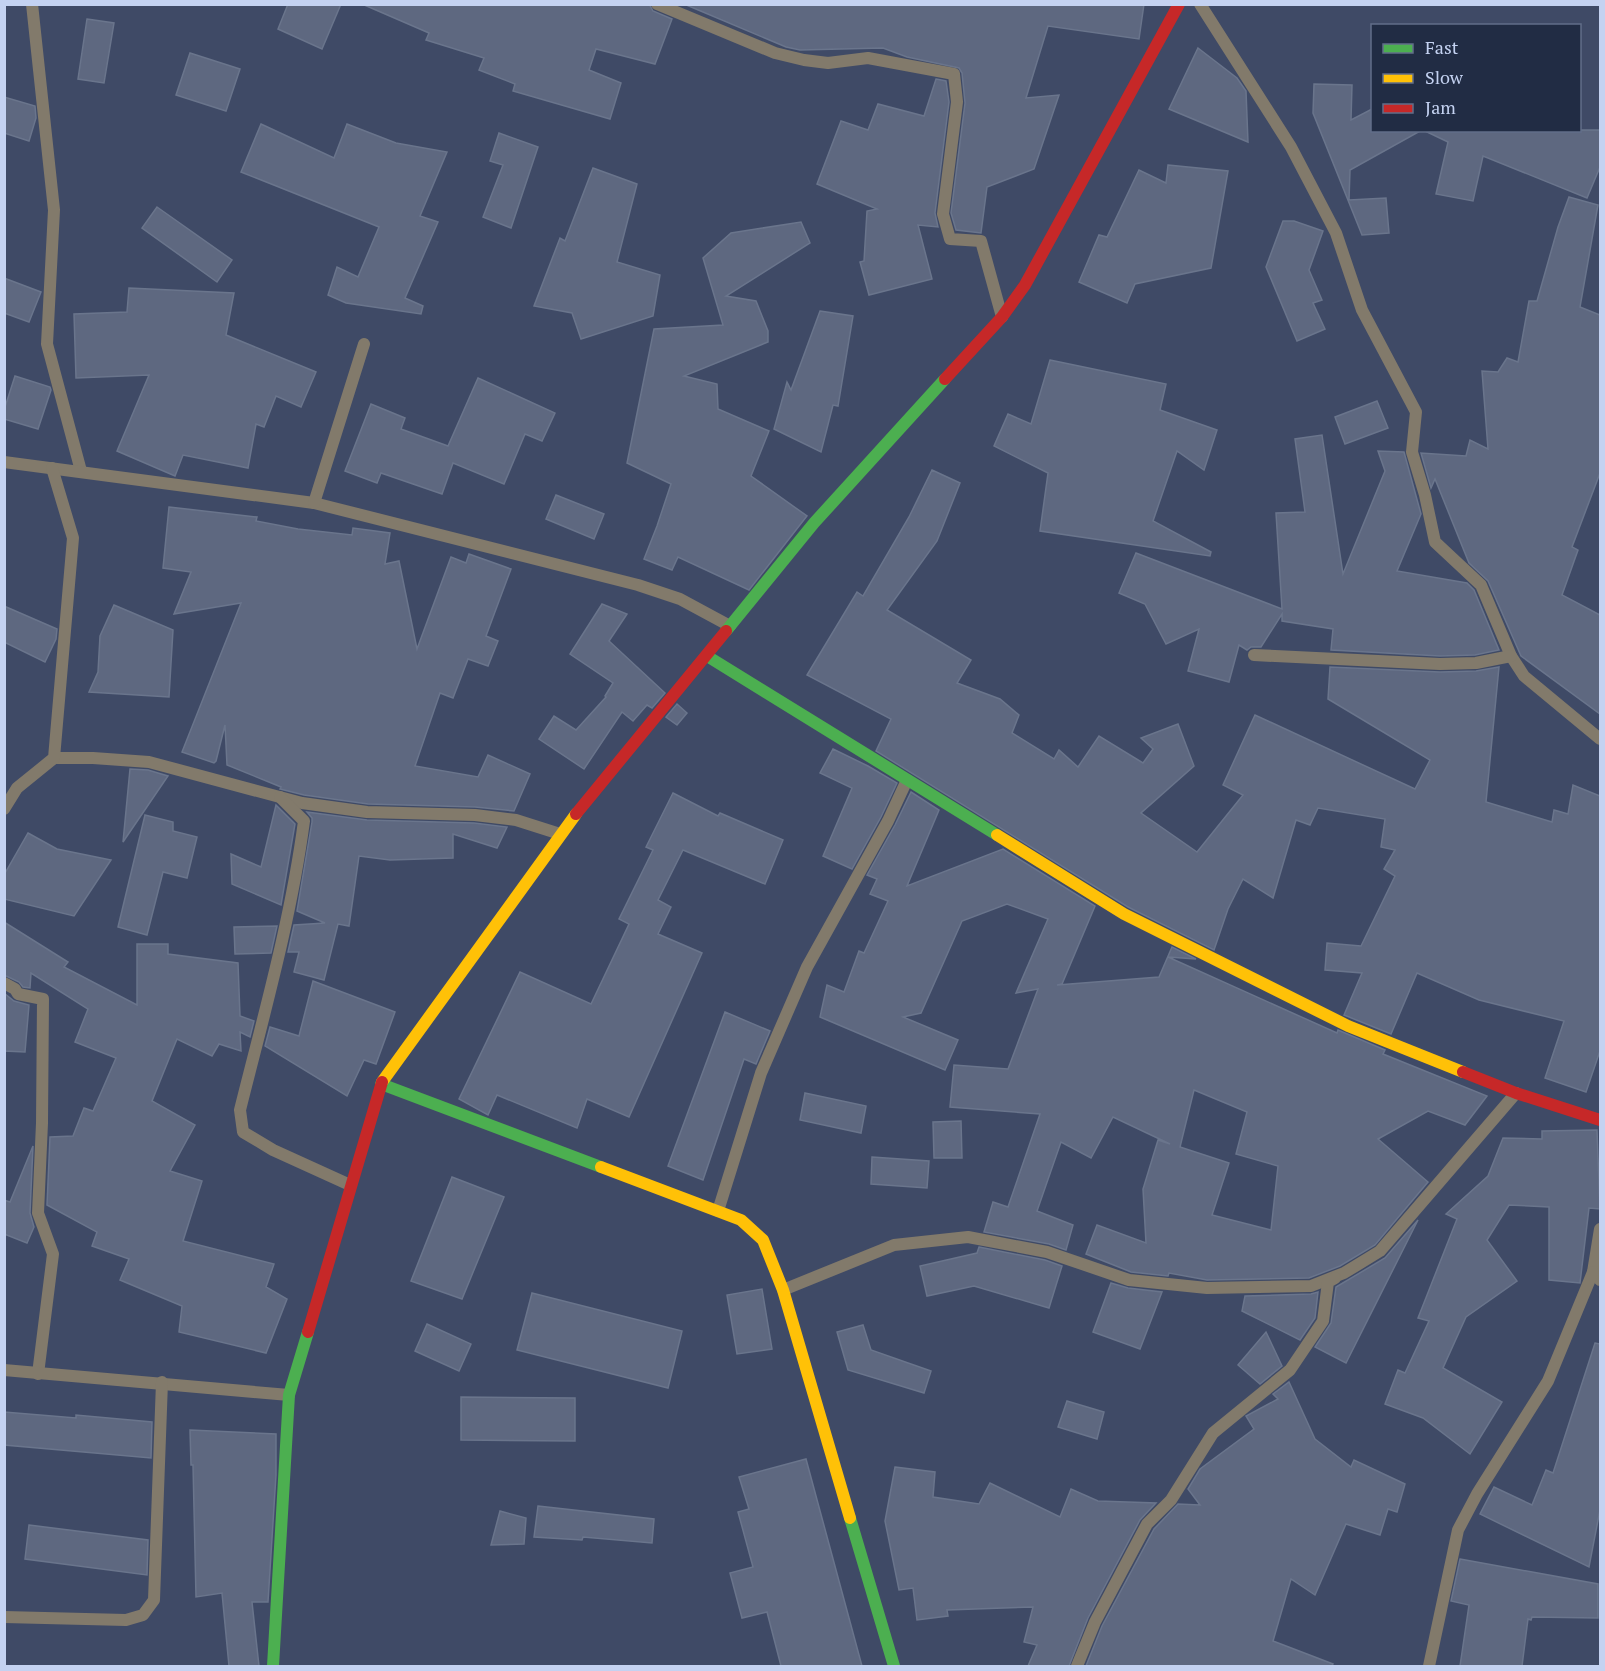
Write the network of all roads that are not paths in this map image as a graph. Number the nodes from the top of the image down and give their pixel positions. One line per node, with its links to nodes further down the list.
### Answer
1 (32, 4): 9 (street)
2 (657, 4): 5 (street)
3 (1200, 4): 14 (street)
4 (1175, 6): 5 (street)
5 (1002, 317): 11 (street)
6 (364, 344): 10 (street)
7 (4, 462): 8 (street)
8 (52, 468): 9 (street); 16 (street)
9 (81, 471): 10 (street)
10 (314, 503): 11 (street)
11 (730, 626): 13 (street)
12 (1254, 655): 14 (street)
13 (707, 656): 17 (street); 20 (street)
14 (1510, 656): 15 (street)
15 (1600, 739)
16 (54, 758): 18 (street); 19 (street)
17 (907, 780): 23 (street); 26 (street)
18 (279, 796): 20 (street); 25 (street)
19 (4, 808)
20 (560, 834): 22 (street)
21 (4, 983): 32 (street)
22 (381, 1084): 25 (street); 26 (street)
23 (1516, 1093): 24 (street); 28 (street)
24 (1600, 1120)
25 (350, 1185): 34 (street)
26 (718, 1211): 30 (street)
27 (1600, 1229): 29 (street)
28 (1344, 1273): 30 (street); 38 (street)
29 (1597, 1276): 39 (street)
30 (783, 1290): 37 (street)
31 (4, 1370): 32 (street)
32 (38, 1374): 33 (street)
33 (162, 1382): 34 (street); 35 (street)
34 (289, 1395): 36 (street)
35 (4, 1617)
36 (273, 1666)
37 (894, 1666)
38 (1077, 1666)
39 (1429, 1666)

